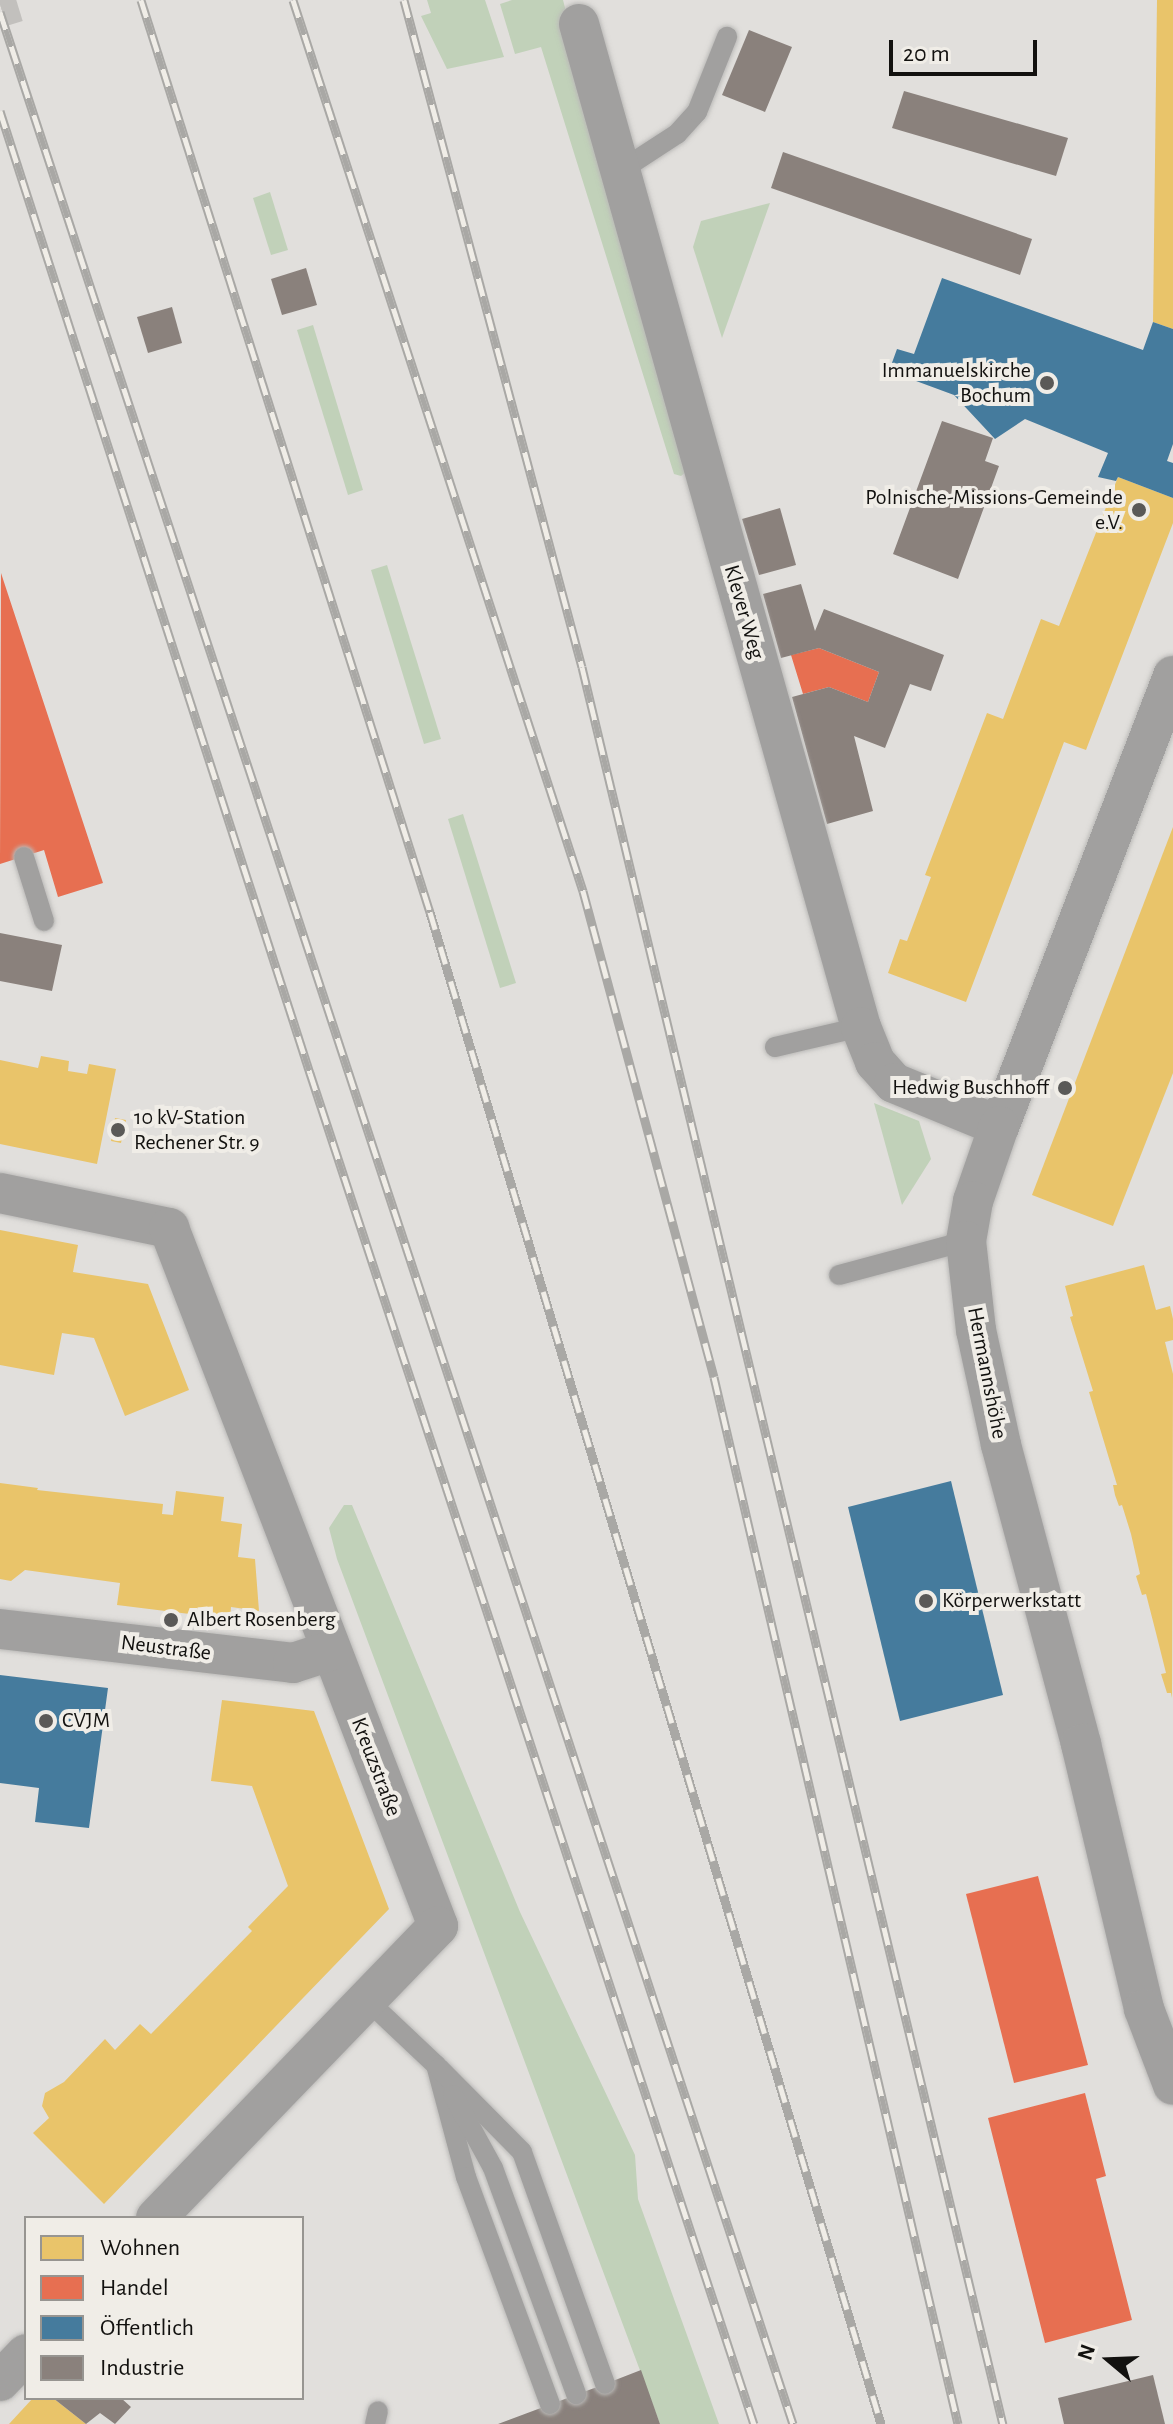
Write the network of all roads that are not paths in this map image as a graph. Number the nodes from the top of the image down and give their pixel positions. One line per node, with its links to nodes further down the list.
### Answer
1 (579, 24): 3 (street, Klever Weg)
2 (727, 37): 3 (lane)
3 (620, 171): 8 (street, Klever Weg)
4 (1173, 676): 5 (street, Hermannshöhe)
5 (1164, 724): 10 (street, Hermannshöhe)
6 (24, 857): 7 (lane)
7 (44, 921)
8 (861, 1027): 9 (lane); 10 (street, Klever Weg)
9 (775, 1047)
10 (999, 1126): 12 (street, Hermannshöhe)
11 (0, 1193): 15 (street, Kreuzstraße)
12 (966, 1241): 13 (lane); 18 (street, Hermannshöhe)
13 (839, 1275)
14 (0, 1629): 15 (street, Neustraße)
15 (331, 1651): 16 (street, Kreuzstraße)
16 (367, 2000): 17 (lane); 19 (street, Kreuzstraße)
17 (436, 2065): 22 (lane); 23 (lane); 24 (lane)
18 (1173, 2085)
19 (158, 2216)
20 (24, 2356): 21 (street)
21 (0, 2381)
22 (605, 2384)
23 (576, 2394)
24 (550, 2404)

